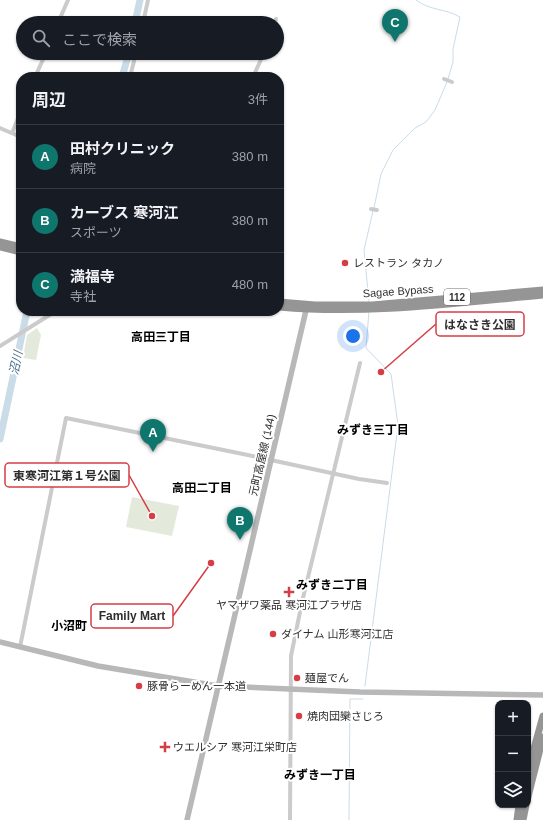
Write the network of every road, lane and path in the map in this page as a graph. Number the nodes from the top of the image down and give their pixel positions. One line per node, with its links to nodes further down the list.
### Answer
1 (68, 0): 3 (street)
2 (148, 0): 4 (street)
3 (61, 16)
4 (145, 16)
5 (43, 60): 8 (street)
6 (134, 60): 9 (street)
7 (261, 60): 10 (street)
8 (37, 72)
9 (131, 72)
10 (255, 72)
11 (444, 79): 12 (street)
12 (452, 82)
13 (16, 123): 15 (street)
14 (0, 128): 15 (street)
15 (12, 133): 16 (street)
16 (16, 135)
17 (371, 209): 18 (street)
18 (377, 210)
19 (0, 242): 20 (highway)
20 (16, 246)
21 (0, 247): 22 (highway)
22 (16, 251)
23 (543, 290): 28 (highway, Sagae Bypass / 112)
24 (543, 295): 28 (highway, Sagae Bypass / 112)
25 (284, 303): 27 (highway, Sagae Bypass / 112)
26 (284, 307): 27 (highway, Sagae Bypass / 112)
27 (307, 307): 28 (highway, Sagae Bypass / 112); 32 (street, 元町高屋線 (144))
28 (369, 307)
29 (48, 316): 30 (street)
30 (0, 346)
31 (360, 363): 33 (street)
32 (271, 460): 33 (street); 36 (street); 37 (street, 元町高屋線 (144))
33 (333, 473): 34 (street); 38 (street)
34 (387, 483)
35 (0, 642): 36 (street)
36 (20, 647): 37 (street)
37 (218, 686): 38 (street); 46 (street, 元町高屋線 (144))
38 (291, 690): 39 (street); 47 (street)
39 (543, 695)
40 (543, 716): 42 (highway)
41 (543, 737): 43 (highway)
42 (531, 759)
43 (531, 785)
44 (519, 808): 48 (highway)
45 (525, 808): 49 (highway)
46 (186, 820)
47 (290, 820)
48 (516, 820)
49 (523, 820)

